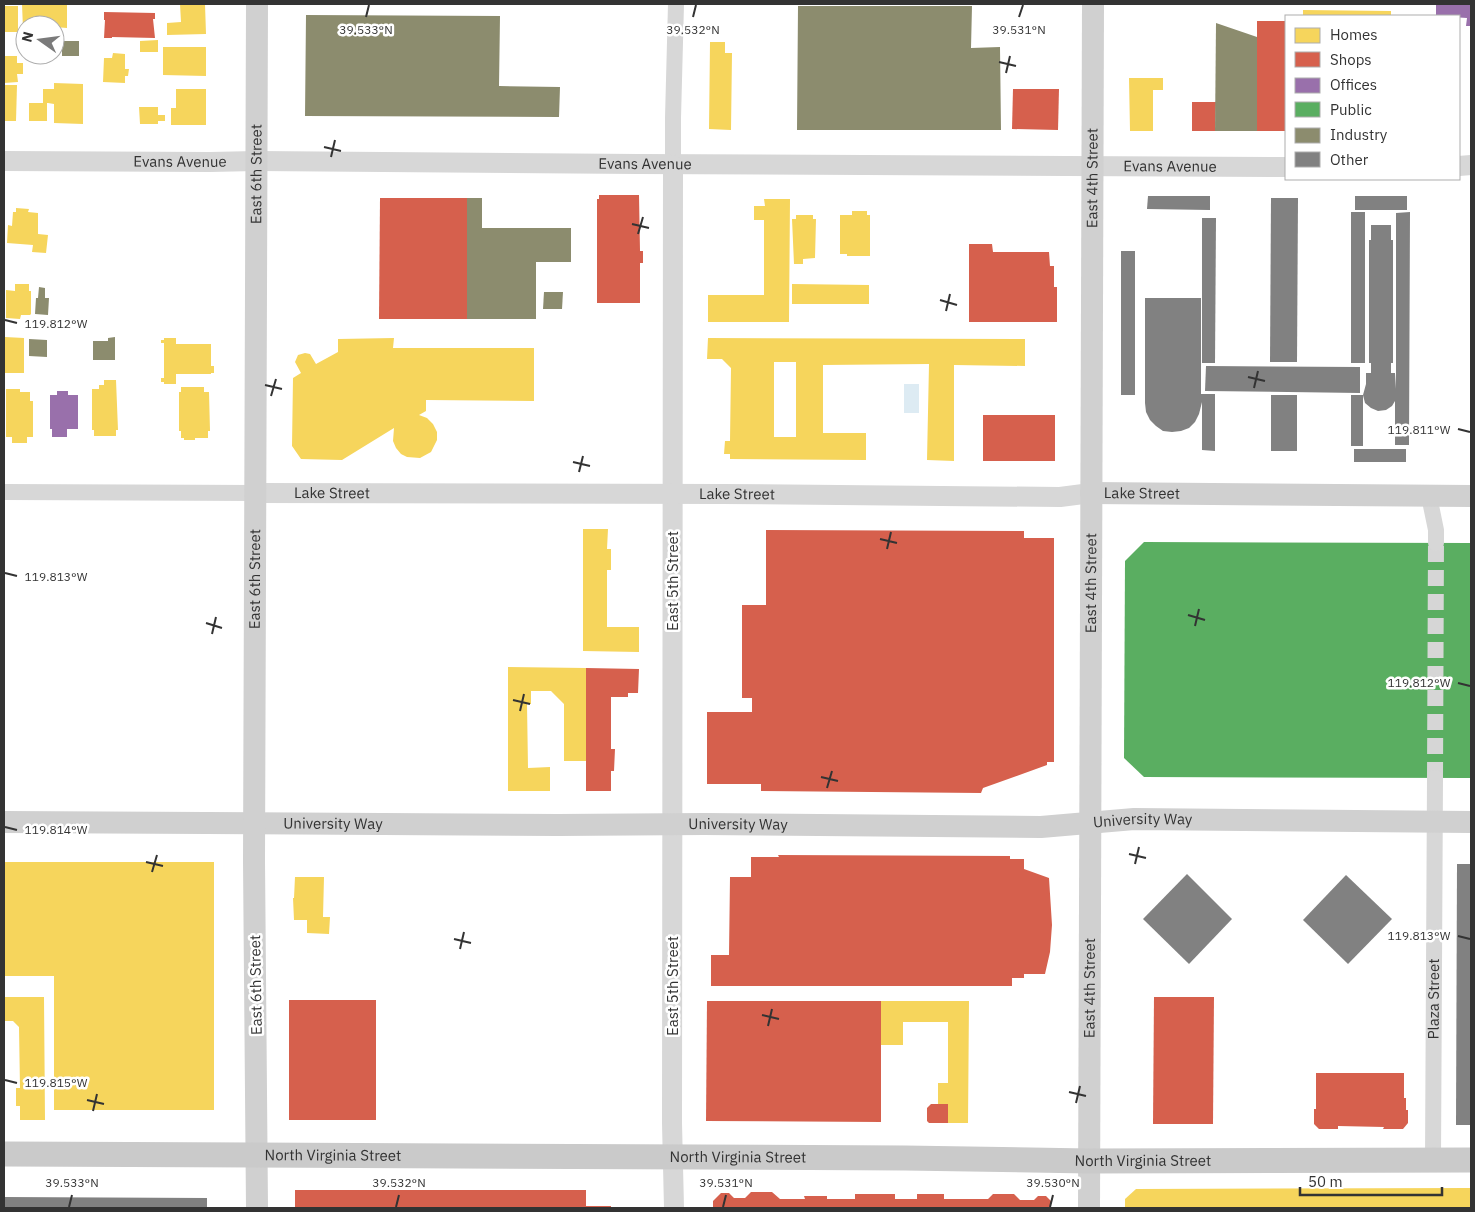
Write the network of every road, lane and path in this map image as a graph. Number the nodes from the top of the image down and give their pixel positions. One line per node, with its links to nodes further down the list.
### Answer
1 (258, 4): 5 (main road, East 6th Street)
2 (676, 4): 6 (street, East 5th Street)
3 (1093, 4): 7 (main road, East 4th Street)
4 (4, 161): 5 (street, Evans Avenue)
5 (257, 161): 6 (street, Evans Avenue); 10 (main road, East 6th Street)
6 (674, 164): 7 (street, Evans Avenue); 12 (street, East 5th Street)
7 (1093, 166): 8 (street, Evans Avenue); 11 (main road, East 4th Street)
8 (1285, 167)
9 (4, 492): 10 (street, Lake Street)
10 (256, 493): 12 (street, Lake Street); 20 (main road, East 6th Street)
11 (1091, 493): 12 (street, Lake Street); 13 (main road, Lake Street); 21 (main road, East 4th Street)
12 (674, 494): 22 (street, East 5th Street)
13 (1429, 496): 14 (main road, Lake Street); 15 (street)
14 (1471, 496)
15 (1436, 543)
16 (1434, 778): 18 (street, Plaza Street)
17 (4, 822): 20 (main road, University Way)
18 (1434, 822): 19 (main road, University Way); 21 (main road, University Way); 26 (street, Plaza Street)
19 (1471, 822)
20 (255, 823): 22 (main road, University Way); 24 (main road, East 6th Street)
21 (1090, 823): 22 (main road, University Way); 28 (main road, East 4th Street)
22 (673, 824): 25 (street, East 5th Street)
23 (4, 1154): 24 (main road, North Virginia Street)
24 (258, 1155): 25 (main road, North Virginia Street); 29 (main road, East 6th Street)
25 (674, 1157): 28 (main road, North Virginia Street); 30 (street, East 5th Street)
26 (1433, 1160): 27 (main road, North Virginia Street); 28 (main road, North Virginia Street)
27 (1471, 1160)
28 (1089, 1161): 31 (main road, East 4th Street)
29 (257, 1208)
30 (674, 1208)
31 (1089, 1208)

